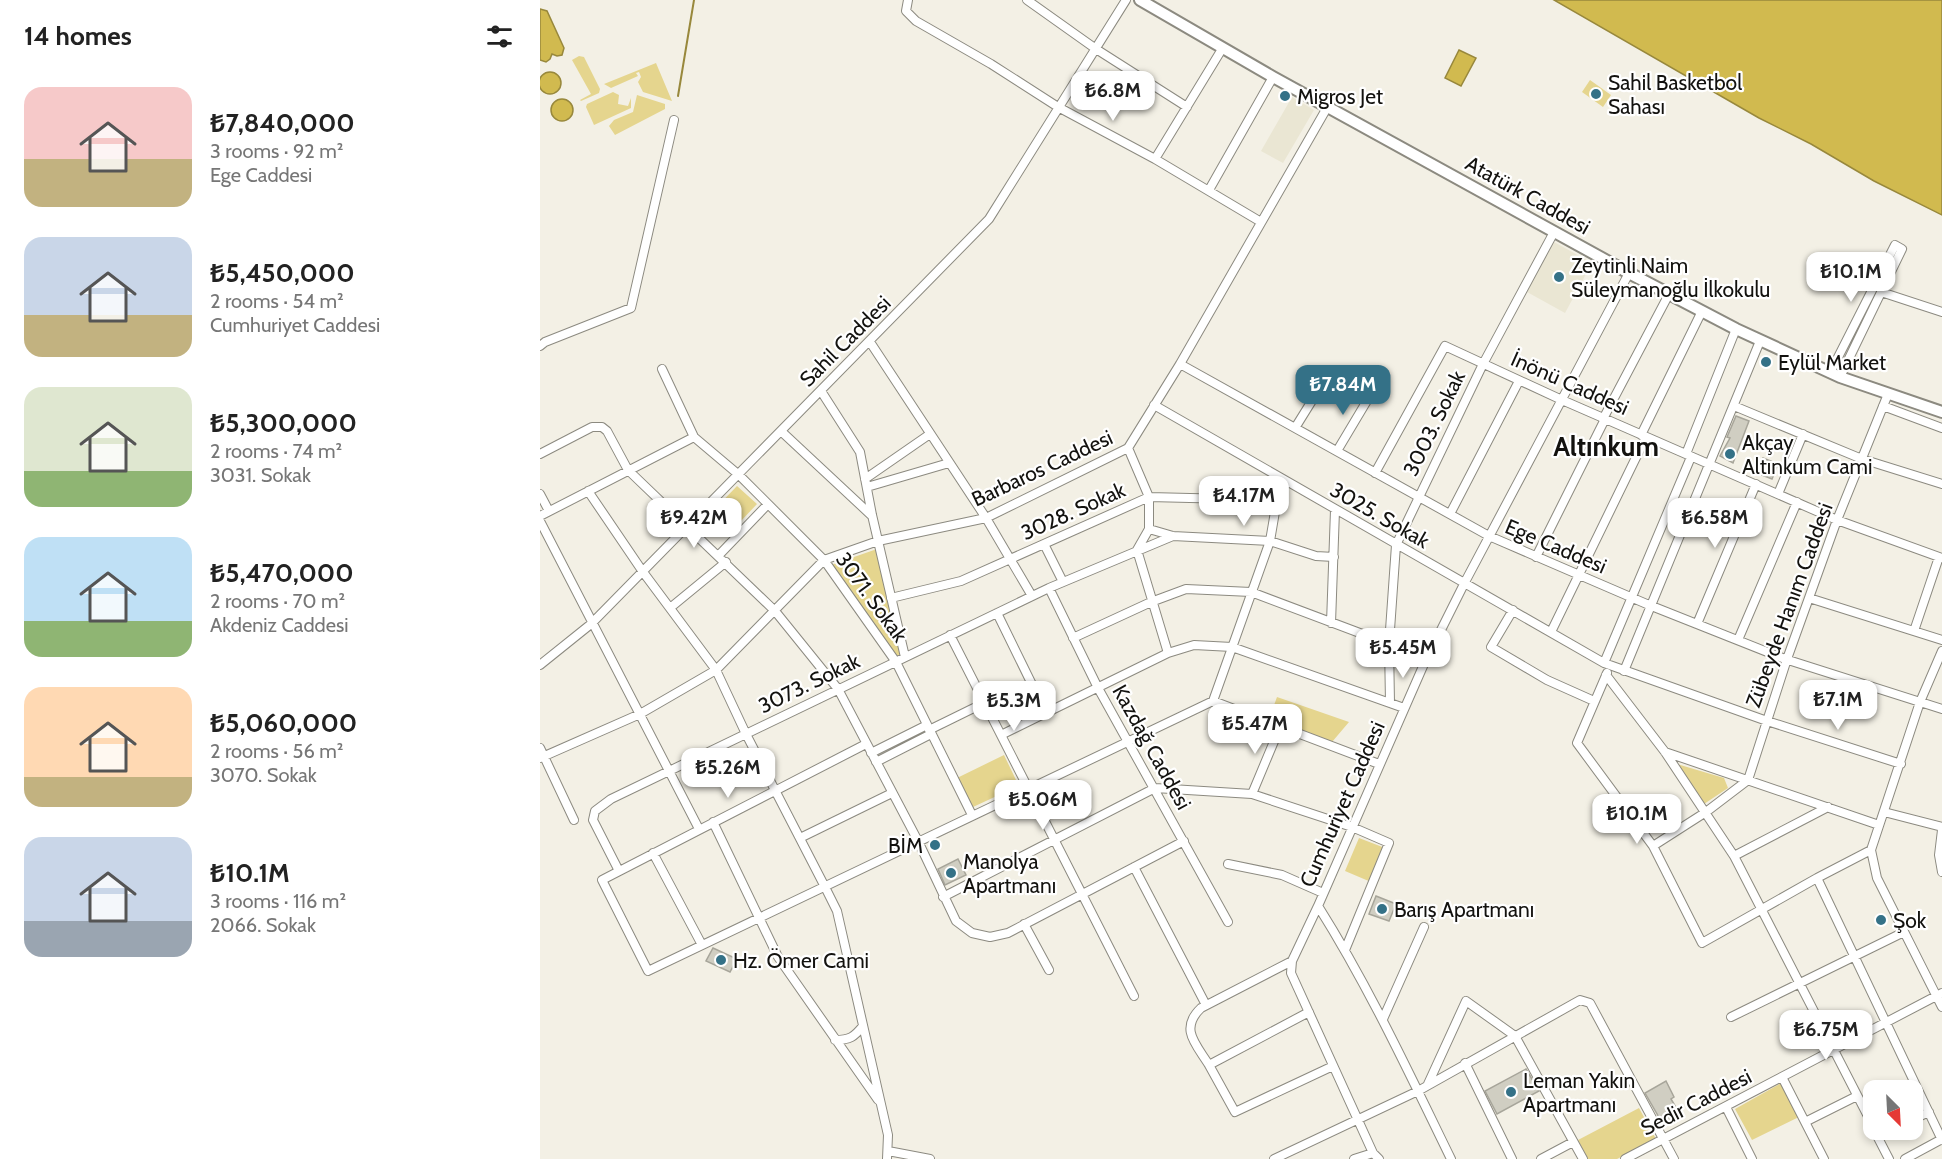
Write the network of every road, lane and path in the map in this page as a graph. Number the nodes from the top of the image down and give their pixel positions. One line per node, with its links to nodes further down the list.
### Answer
1 (908, 0): 9 (street)
2 (1027, 0): 5 (street)
3 (1126, 0): 5 (street, Sahil Caddesi)
4 (1140, 0): 6 (main road, Atatürk Caddesi)
5 (1096, 49): 9 (street, Sahil Caddesi); 10 (street)
6 (1222, 49): 7 (main road, Atatürk Caddesi); 10 (street)
7 (1273, 77): 8 (main road, Atatürk Caddesi); 13 (street)
8 (1328, 106): 14 (street, Barbaros Caddesi); 15 (main road, Atatürk Caddesi)
9 (1058, 107): 12 (street); 23 (street, Sahil Caddesi)
10 (1187, 107): 12 (street)
11 (674, 120): 24 (street)
12 (1155, 159): 13 (street)
13 (1209, 190): 14 (street)
14 (1261, 222): 25 (street, Barbaros Caddesi)
15 (1554, 232): 16 (main road, Atatürk Caddesi); 26 (street, 3003. Sokak)
16 (1629, 273): 18 (main road, Atatürk Caddesi); 34 (street, Cumhuriyet Caddesi)
17 (1881, 292): 20 (street); 28 (street); 28 (street)
18 (1669, 294): 19 (main road, Atatürk Caddesi); 39 (street)
19 (1702, 311): 21 (main road, Atatürk Caddesi); 45 (street)
20 (1942, 312)
21 (1736, 329): 22 (main road, Atatürk Caddesi); 50 (street)
22 (1760, 341): 28 (main road, Atatürk Caddesi); 36 (street)
23 (870, 342): 30 (street, Sahil Caddesi); 43 (street)
24 (540, 346)
25 (1180, 364): 35 (street, Barbaros Caddesi); 40 (street, Ege Caddesi)
26 (1483, 364): 29 (street, İnönü Caddesi); 55 (street, İnönü Caddesi); 64 (street, 3003. Sokak)
27 (662, 369): 46 (street)
28 (1835, 375): 32 (main road, Atatürk Caddesi)
29 (1520, 381): 34 (street, İnönü Caddesi); 71 (street)
30 (821, 391): 42 (street, Sahil Caddesi); 58 (street)
31 (1371, 394): 48 (street)
32 (1888, 394): 37 (street, Zübeyde Hanım Caddesi); 38 (main road, Atatürk Caddesi)
33 (1313, 399): 40 (street)
34 (1562, 400): 39 (street, İnönü Caddesi); 80 (street, Cumhuriyet Caddesi)
35 (1154, 405): 47 (street, Barbaros Caddesi); 57 (street, 3025. Sokak)
36 (1734, 406): 44 (street); 53 (street)
37 (1883, 406): 41 (street); 51 (street, Zübeyde Hanım Caddesi)
38 (1942, 412)
39 (1604, 419): 45 (street, İnönü Caddesi); 88 (street)
40 (1295, 428): 48 (street, Ege Caddesi)
41 (1942, 428)
42 (782, 432): 56 (street, Sahil Caddesi); 72 (street)
43 (930, 434): 52 (street); 58 (street)
44 (1803, 434): 51 (street); 63 (street)
45 (1643, 436): 50 (street, İnönü Caddesi); 94 (street)
46 (694, 437): 54 (street); 56 (street, 3071. Sokak)
47 (1128, 448): 65 (street); 74 (street, Barbaros Caddesi)
48 (1337, 452): 55 (street, Ege Caddesi)
49 (540, 454): 54 (street)
50 (1689, 456): 53 (street, İnönü Caddesi); 100 (street)
51 (1862, 459): 60 (street); 75 (street, Zübeyde Hanım Caddesi)
52 (949, 464): 58 (street); 74 (street)
53 (1710, 465): 59 (street, İnönü Caddesi); 104 (street)
54 (628, 470): 61 (street); 77 (street)
55 (1375, 473): 64 (street, Ege Caddesi)
56 (739, 475): 68 (street, 3071. Sokak); 77 (street, Sahil Caddesi)
57 (1286, 482): 66 (street); 69 (street, 3025. Sokak)
58 (866, 483): 72 (street)
59 (1756, 484): 63 (street, İnönü Caddesi); 111 (street)
60 (1942, 484)
61 (588, 490): 70 (street); 93 (street)
62 (540, 494): 70 (street)
63 (1778, 494): 67 (street, İnönü Caddesi)
64 (1418, 496): 71 (street, Ege Caddesi); 84 (street, 3003. Sokak)
65 (1149, 497): 66 (street, 3028. Sokak); 78 (street); 83 (street, 3028. Sokak)
66 (1277, 500): 81 (street)
67 (1797, 502): 75 (street, İnönü Caddesi); 116 (street)
68 (768, 504): 86 (street); 91 (street, 3071. Sokak)
69 (1335, 510): 84 (street, 3025. Sokak); 87 (street)
70 (549, 511): 73 (street)
71 (1450, 514): 80 (street, Ege Caddesi)
72 (872, 515): 82 (street)
73 (540, 516)
74 (986, 518): 82 (street, Barbaros Caddesi); 89 (street)
75 (1837, 520): 90 (street, İnönü Caddesi); 102 (street, Zübeyde Hanım Caddesi)
76 (540, 521): 110 (street)
77 (687, 526): 86 (street); 93 (street, Sahil Caddesi)
78 (1149, 529): 79 (street); 85 (street)
79 (1173, 536): 81 (street); 85 (street, 3073. Sokak)
80 (1489, 536): 88 (street, Ege Caddesi); 96 (street, Cumhuriyet Caddesi)
81 (1270, 541): 87 (street); 98 (street)
82 (878, 542): 91 (street, Barbaros Caddesi); 101 (street)
83 (1044, 544): 89 (street, 3028. Sokak); 95 (street)
84 (1396, 545): 96 (street, 3025. Sokak); 118 (street, 3003. Sokak)
85 (1137, 550): 95 (street, 3073. Sokak); 103 (street)
86 (719, 555): 92 (street)
87 (1334, 557): 109 (street)
88 (1536, 557): 94 (street, Ege Caddesi)
89 (1011, 558): 99 (street); 101 (street, 3028. Sokak)
90 (1941, 558): 112 (street)
91 (824, 560): 107 (street, Barbaros Caddesi); 124 (street, 3071. Sokak)
92 (726, 562): 105 (street); 107 (street)
93 (643, 572): 105 (street); 110 (street, Sahil Caddesi)
94 (1579, 575): 100 (street, Ege Caddesi); 113 (street)
95 (1063, 582): 97 (street, 3073. Sokak)
96 (1464, 582): 106 (street, 3025. Sokak); 126 (street, Cumhuriyet Caddesi)
97 (1049, 588): 99 (street, 3073. Sokak); 115 (street, Kazdağ Caddesi)
98 (1251, 592): 103 (street); 109 (street); 119 (street)
99 (1032, 596): 108 (street, 3073. Sokak)
100 (1631, 597): 104 (street, Ege Caddesi); 127 (street)
101 (891, 598): 122 (street)
102 (1809, 598): 112 (street); 123 (street, Zübeyde Hanım Caddesi)
103 (1151, 602): 115 (street); 121 (street)
104 (1649, 605): 111 (street, Ege Caddesi); 129 (street)
105 (670, 608): 128 (street)
106 (1513, 610): 113 (street, 3025. Sokak); 134 (street)
107 (776, 611): 128 (street, Barbaros Caddesi); 132 (street)
108 (997, 613): 114 (street, 3073. Sokak); 140 (street)
109 (1331, 623): 118 (street)
110 (591, 624): 125 (street, Sahil Caddesi); 141 (street)
111 (1697, 624): 116 (street, Ege Caddesi)
112 (1914, 631): 117 (street)
113 (1551, 632): 127 (street, 3025. Sokak)
114 (950, 635): 122 (street, 3073. Sokak); 136 (street)
115 (1073, 638): 131 (street, Kazdağ Caddesi)
116 (1738, 640): 123 (street, Ege Caddesi)
117 (1942, 640)
118 (1389, 644): 126 (street); 137 (street, 3003. Sokak)
119 (1232, 647): 121 (street); 133 (street); 137 (street)
120 (1942, 651): 135 (street)
121 (1168, 653): 131 (street)
122 (905, 657): 124 (street, 3073. Sokak)
123 (1787, 659): 135 (street, Ege Caddesi); 142 (street, Zübeyde Hanım Caddesi)
124 (896, 662): 132 (street, 3073. Sokak); 144 (street, 3071. Sokak)
125 (541, 663)
126 (1424, 664): 138 (street, Cumhuriyet Caddesi)
127 (1607, 664): 129 (street, 3025. Sokak); 130 (street)
128 (716, 670): 141 (street, Barbaros Caddesi); 145 (street)
129 (1624, 670): 142 (street, 3025. Sokak)
130 (1606, 675): 134 (street); 150 (street)
131 (1098, 688): 140 (street); 147 (street, Kazdağ Caddesi)
132 (838, 689): 145 (street, 3073. Sokak); 148 (street)
133 (1213, 701): 143 (street); 147 (street)
134 (1594, 701): 177 (street)
135 (1920, 702): 139 (street, Ege Caddesi); 155 (street)
136 (984, 703): 144 (street); 146 (street)
137 (1390, 703): 138 (street)
138 (1404, 708): 154 (street, Cumhuriyet Caddesi)
139 (1942, 709)
140 (1046, 713): 146 (street)
141 (640, 714): 152 (street, Barbaros Caddesi); 156 (street)
142 (1767, 721): 155 (street, 3025. Sokak); 157 (street, Zübeyde Hanım Caddesi)
143 (1280, 726): 154 (street); 162 (street)
144 (929, 729): 151 (street); 153 (street); 166 (street, 3071. Sokak)
145 (746, 734): 156 (street, 3073. Sokak); 160 (street)
146 (1001, 735): 158 (street)
147 (1129, 740): 158 (street); 159 (street, Kazdağ Caddesi)
148 (866, 744): 151 (street); 160 (street)
149 (540, 748): 152 (street)
150 (1665, 752): 157 (street); 164 (street)
151 (871, 753): 153 (street)
152 (542, 757): 167 (street)
153 (876, 762): 161 (street)
154 (1379, 764): 170 (street, Cumhuriyet Caddesi)
155 (1901, 764): 165 (street)
156 (669, 771): 172 (street); 183 (street, 3073. Sokak)
157 (1748, 780): 163 (street); 164 (street)
158 (1028, 788): 166 (street); 174 (street)
159 (1155, 788): 162 (street); 174 (street); 176 (street, Kazdağ Caddesi)
160 (775, 790): 168 (street); 173 (street)
161 (892, 793): 173 (street); 175 (street)
162 (1252, 794): 170 (street)
163 (1828, 807): 169 (street); 180 (street)
164 (1706, 812): 177 (street); 180 (street)
165 (1884, 812): 169 (street); 171 (street)
166 (972, 815): 175 (street)
167 (574, 820)
168 (713, 822): 172 (street); 192 (street)
169 (1879, 825): 178 (street)
170 (1352, 827): 187 (street, Cumhuriyet Caddesi); 198 (street)
171 (1942, 828): 184 (street)
172 (699, 829): 179 (street)
173 (800, 838): 186 (street)
174 (1054, 840): 188 (street); 189 (street)
175 (918, 841): 186 (street); 189 (street)
176 (1184, 841): 182 (street); 193 (street, Kazdağ Caddesi)
177 (1653, 846): 191 (street)
178 (1871, 850): 185 (street); 196 (street)
179 (653, 853): 183 (street); 197 (street)
180 (1734, 856): 191 (street)
181 (1228, 864): 187 (street)
182 (1134, 867): 188 (street); 205 (street)
183 (619, 871): 197 (street)
184 (1942, 872)
185 (1817, 878): 191 (street); 199 (street)
186 (825, 887): 192 (street); 211 (street)
187 (1323, 893): 190 (street, Cumhuriyet Caddesi)
188 (1082, 894): 194 (street); 204 (street)
189 (943, 897): 194 (street)
190 (1318, 906): 198 (street, Cumhuriyet Caddesi); 200 (street)
191 (1761, 911): 202 (street)
192 (759, 917): 197 (street); 213 (street)
193 (1228, 922)
194 (1024, 924): 201 (street)
195 (1424, 927): 209 (street)
196 (1904, 932): 199 (street); 203 (street)
197 (702, 945)
198 (1346, 950): 209 (street, Cumhuriyet Caddesi)
199 (1854, 956): 202 (street); 210 (street)
200 (1292, 961): 205 (street); 207 (street)
201 (1049, 970)
202 (1800, 982): 208 (street); 214 (street)
203 (1939, 994): 206 (street); 210 (street, Sedir Caddesi)
204 (1134, 996)
205 (1206, 1005): 216 (street)
206 (1942, 1007)
207 (1309, 1012): 216 (street); 217 (street)
208 (1731, 1017)
209 (1383, 1019): 220 (street, Cumhuriyet Caddesi)
210 (1886, 1022): 214 (street, Sedir Caddesi); 225 (street)
211 (863, 1026): 213 (street); 222 (street)
212 (1515, 1036): 215 (street); 219 (street); 229 (street); 232 (street)
213 (835, 1040): 222 (street)
214 (1834, 1050): 218 (street, Sedir Caddesi); 221 (street)
215 (1465, 1063): 219 (street); 240 (street)
216 (1209, 1065): 217 (street)
217 (1333, 1066): 227 (street)
218 (1782, 1077): 223 (street, Sedir Caddesi); 228 (street)
219 (1428, 1084): 220 (street)
220 (1418, 1091): 227 (street); 239 (street, Cumhuriyet Caddesi)
221 (1857, 1096): 224 (street); 228 (street)
222 (881, 1104): 233 (street)
223 (1726, 1107): 229 (street, Sedir Caddesi); 235 (street)
224 (1863, 1108)
225 (1929, 1112): 226 (street); 230 (street)
226 (1923, 1115)
227 (1358, 1120): 234 (street); 237 (street)
228 (1805, 1122): 245 (street)
229 (1664, 1139): 243 (street, Sedir Caddesi); 244 (street)
230 (1942, 1139): 247 (street)
231 (1879, 1140): 246 (street)
232 (1574, 1142): 241 (street); 242 (street)
233 (887, 1155): 236 (street)
234 (1376, 1156): 238 (street)
235 (1751, 1158)
236 (930, 1159)
237 (1274, 1159)
238 (1354, 1159)
239 (1451, 1159)
240 (1512, 1159)
241 (1541, 1159)
242 (1583, 1159)
243 (1625, 1159)
244 (1674, 1159)
245 (1824, 1159)
246 (1889, 1159)
247 (1905, 1159)

